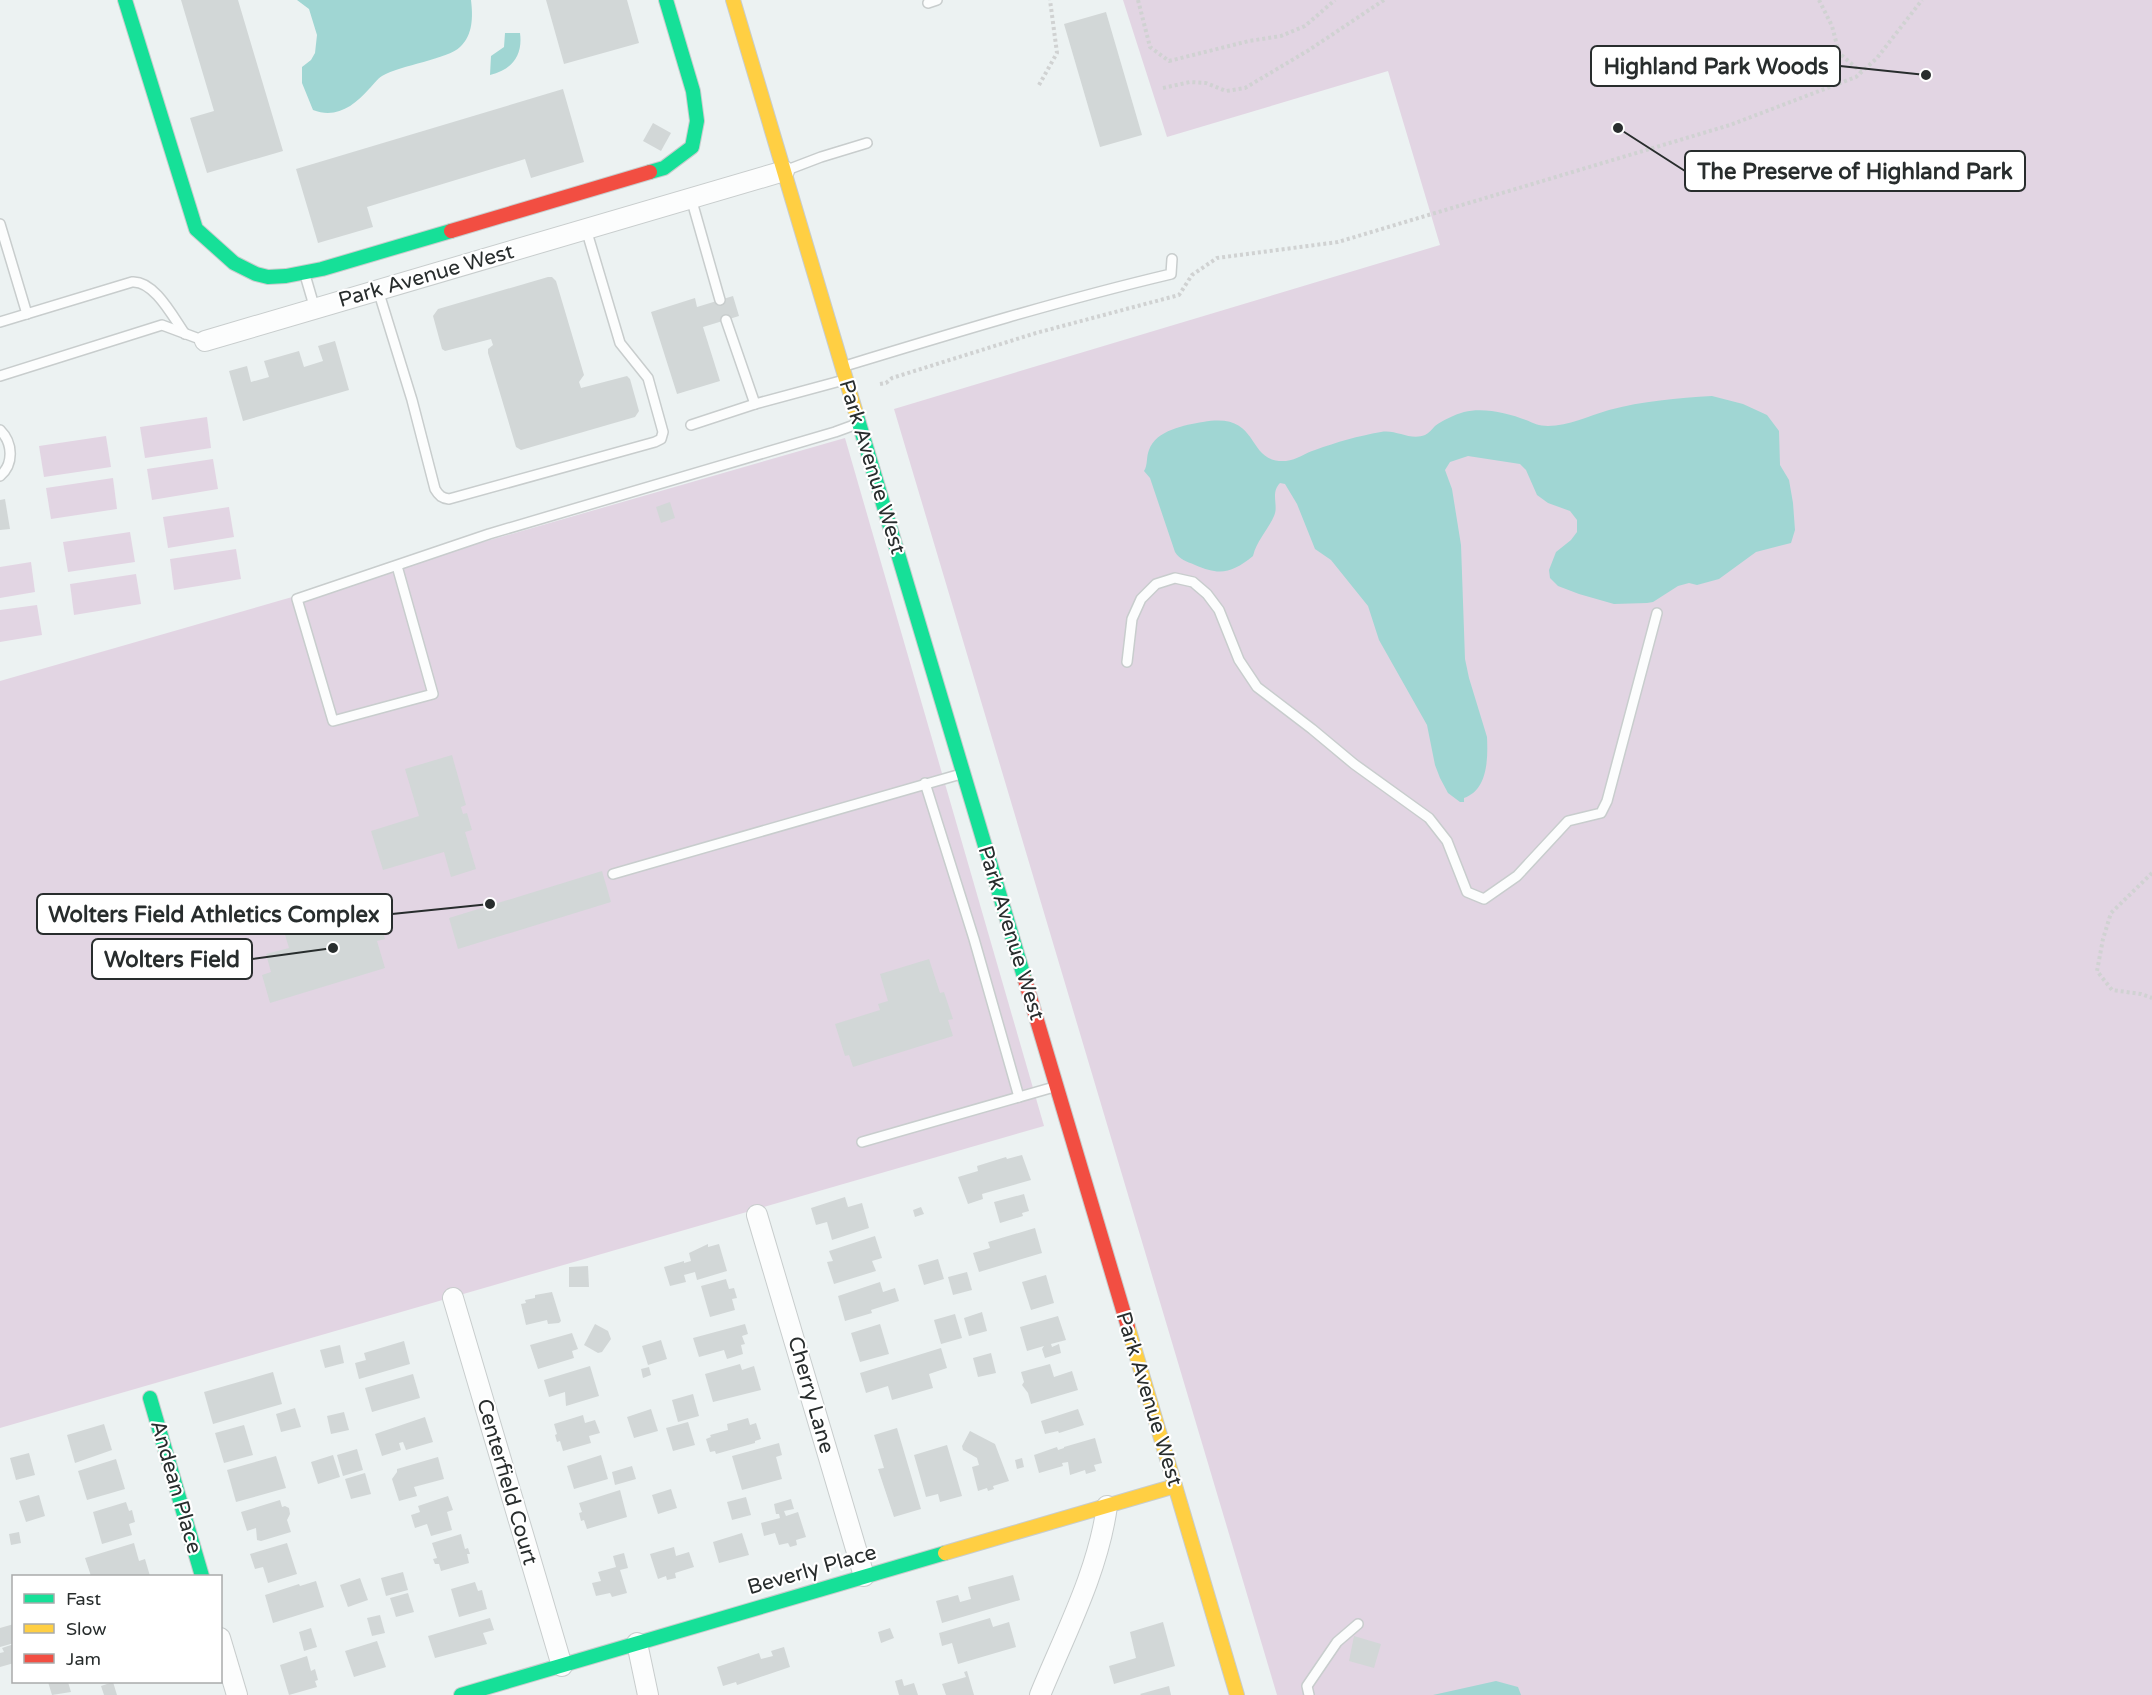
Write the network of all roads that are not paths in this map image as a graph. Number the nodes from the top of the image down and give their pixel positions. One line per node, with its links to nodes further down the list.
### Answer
1 (125, 0): 10 (street)
2 (666, 0): 10 (street)
3 (733, 0): 5 (street, Park Avenue West)
4 (867, 143): 5 (lane)
5 (784, 171): 6 (street, Park Avenue West); 19 (street, Park Avenue West)
6 (691, 198): 8 (street, Park Avenue West); 12 (lane)
7 (0, 224): 14 (lane)
8 (586, 229): 11 (street, Park Avenue West); 11 (lane)
9 (1172, 259): 19 (lane)
10 (304, 272): 13 (lane)
11 (378, 290): 13 (street, Park Avenue West)
12 (720, 300)
13 (315, 309): 18 (street, Park Avenue West)
14 (27, 314): 16 (lane); 17 (lane)
15 (726, 320): 21 (lane)
16 (0, 322)
17 (185, 334): 18 (lane); 20 (lane)
18 (205, 341)
19 (844, 373): 21 (lane); 22 (street, Park Avenue West)
20 (0, 376)
21 (755, 404): 23 (lane)
22 (859, 423): 26 (lane); 29 (street, Park Avenue West)
23 (691, 425)
24 (0, 430): 25 (lane)
25 (0, 476)
26 (397, 566): 26 (lane)
27 (1657, 613): 28 (lane)
28 (1128, 662)
29 (963, 773): 30 (lane); 32 (street, Park Avenue West)
30 (925, 783): 31 (lane); 33 (lane)
31 (613, 874)
32 (1056, 1086): 33 (lane); 38 (street, Park Avenue West)
33 (1019, 1097): 34 (lane)
34 (862, 1142)
35 (757, 1215): 41 (street, Cherry Lane)
36 (453, 1298): 45 (street, Centerfield Court)
37 (150, 1398): 40 (street, Andean Place)
38 (1175, 1486): 39 (street, Beverly Place); 50 (street, Park Avenue West)
39 (1107, 1506): 41 (street, Beverly Place); 49 (street)
40 (202, 1575)
41 (864, 1576): 43 (street, Beverly Place)
42 (1358, 1624): 51 (lane)
43 (637, 1643): 45 (street, Beverly Place); 48 (street)
44 (222, 1645): 46 (street)
45 (561, 1666): 47 (street, Beverly Place)
46 (237, 1695)
47 (461, 1695)
48 (648, 1695)
49 (1040, 1695)
50 (1237, 1695)
51 (1309, 1695)

